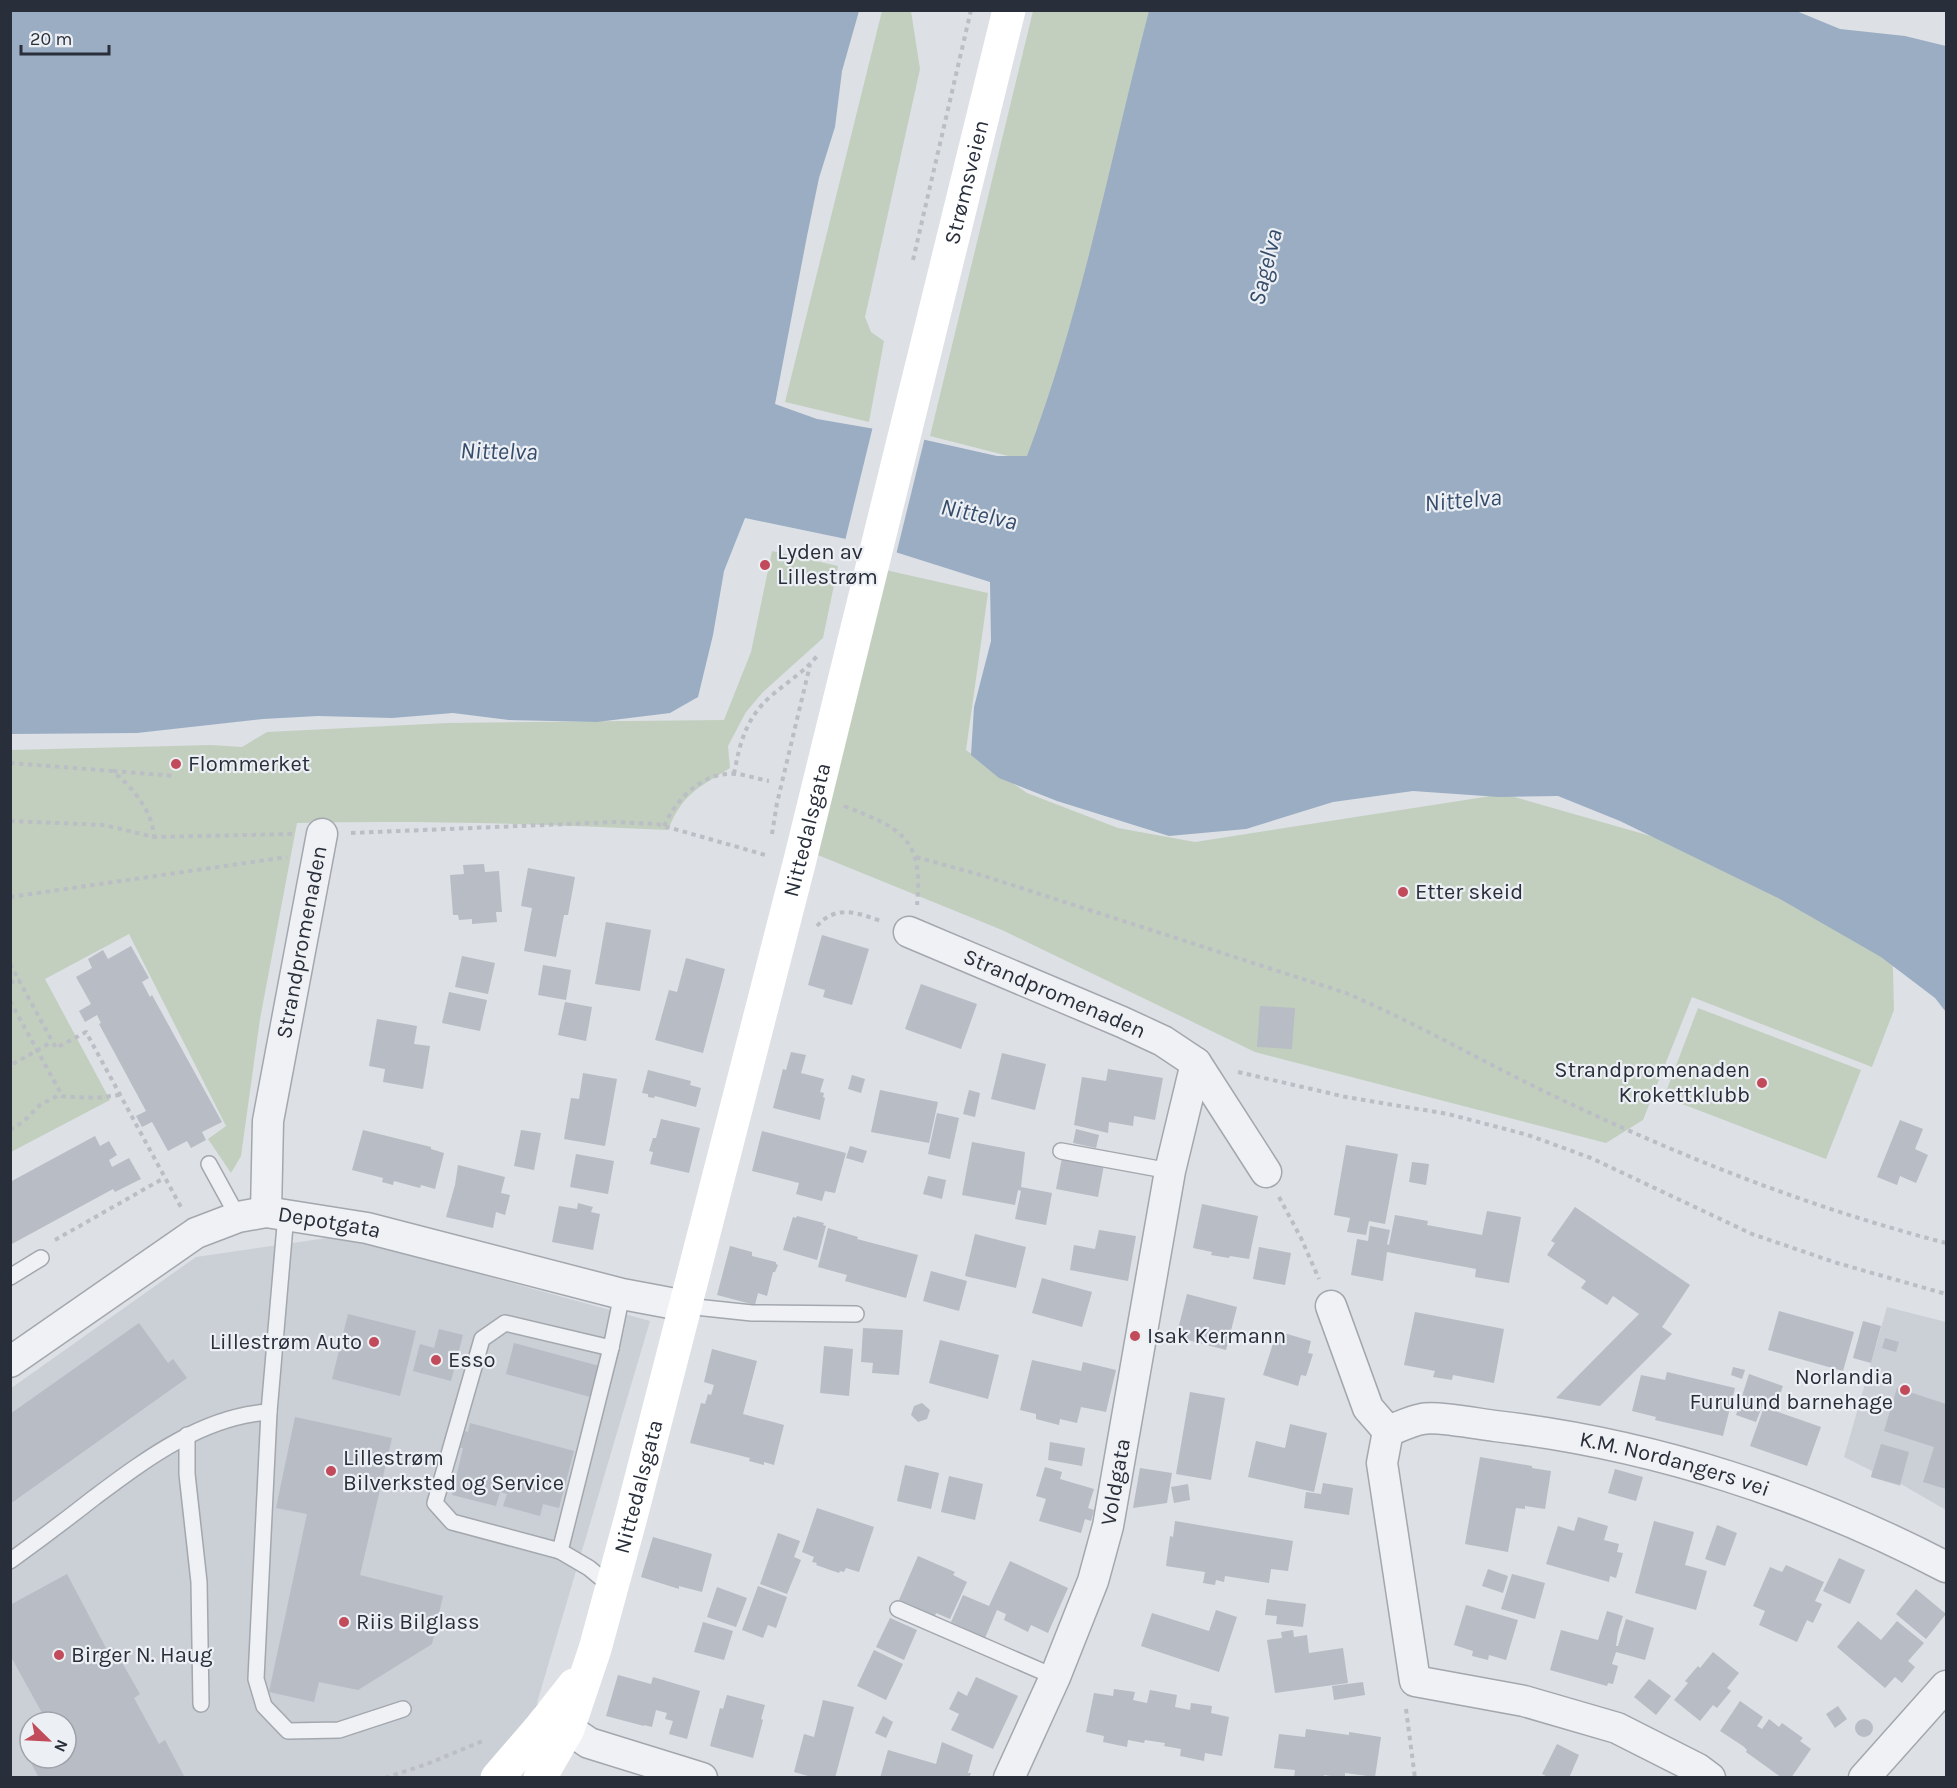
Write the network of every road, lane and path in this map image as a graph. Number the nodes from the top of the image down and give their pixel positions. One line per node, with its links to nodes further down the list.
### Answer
1 (1009, 10): 2 (main road, Strømsveien)
2 (926, 353): 43 (main road, Nittedalsgata)
3 (820, 652): 6 (path)
4 (10, 763): 5 (path)
5 (112, 771): 7 (path); 12 (path)
6 (734, 774): 8 (path); 11 (path)
7 (175, 776)
8 (769, 781)
9 (836, 802): 15 (path)
10 (10, 821): 12 (path)
11 (664, 826): 13 (path, Strandpromenaden); 14 (path, Strandpromenaden)
12 (154, 837): 13 (path)
13 (320, 844): 16 (path); 35 (street, Strandpromenaden)
14 (768, 856)
15 (916, 857): 18 (path); 38 (path)
16 (10, 897)
17 (815, 928): 18 (path)
18 (909, 932): 25 (street, Strandpromenaden)
19 (10, 964): 20 (path)
20 (19, 979): 21 (path); 23 (path)
21 (10, 983)
22 (10, 1001): 24 (path)
23 (52, 1042): 24 (path); 27 (path)
24 (37, 1050): 26 (path); 28 (path)
25 (1196, 1063): 32 (street, Voldgata); 33 (street); 42 (path)
26 (13, 1064)
27 (119, 1095): 28 (path); 34 (path)
28 (63, 1097): 29 (path)
29 (10, 1130)
30 (1061, 1150): 32 (lane)
31 (209, 1164): 35 (lane)
32 (1170, 1171): 56 (street, Voldgata)
33 (1266, 1172): 44 (path)
34 (164, 1178): 36 (path); 37 (path)
35 (263, 1214): 36 (street); 41 (street, Depotgata); 48 (lane)
36 (196, 1233): 47 (street)
37 (51, 1243)
38 (1947, 1243)
39 (41, 1258): 40 (lane)
40 (10, 1277)
41 (622, 1294): 43 (street, Depotgata); 46 (lane)
42 (1947, 1294)
43 (686, 1306): 45 (lane); 54 (main road, Nittedalsgata)
44 (1330, 1306): 49 (street)
45 (856, 1314)
46 (611, 1348): 51 (lane); 51 (lane)
47 (10, 1362)
48 (269, 1412): 50 (lane); 60 (lane)
49 (1388, 1431): 53 (street, K.M. Nordangers vei); 57 (street)
50 (187, 1435): 52 (lane); 59 (lane)
51 (560, 1551): 54 (lane)
52 (10, 1561)
53 (1947, 1567)
54 (612, 1587): 61 (main road, Nittedalsgata)
55 (898, 1609): 56 (lane)
56 (1055, 1677): 67 (street, Voldgata)
57 (1415, 1681): 68 (path); 69 (street)
58 (1947, 1686): 70 (street)
59 (201, 1704)
60 (403, 1709)
61 (559, 1723): 64 (main road, Nittedalsgata); 65 (main road, Nittedalsgata); 66 (street)
62 (491, 1736): 63 (path)
63 (385, 1778)
64 (497, 1778)
65 (540, 1778)
66 (702, 1778)
67 (1009, 1778)
68 (1415, 1778)
69 (1710, 1778)
70 (1864, 1778)

